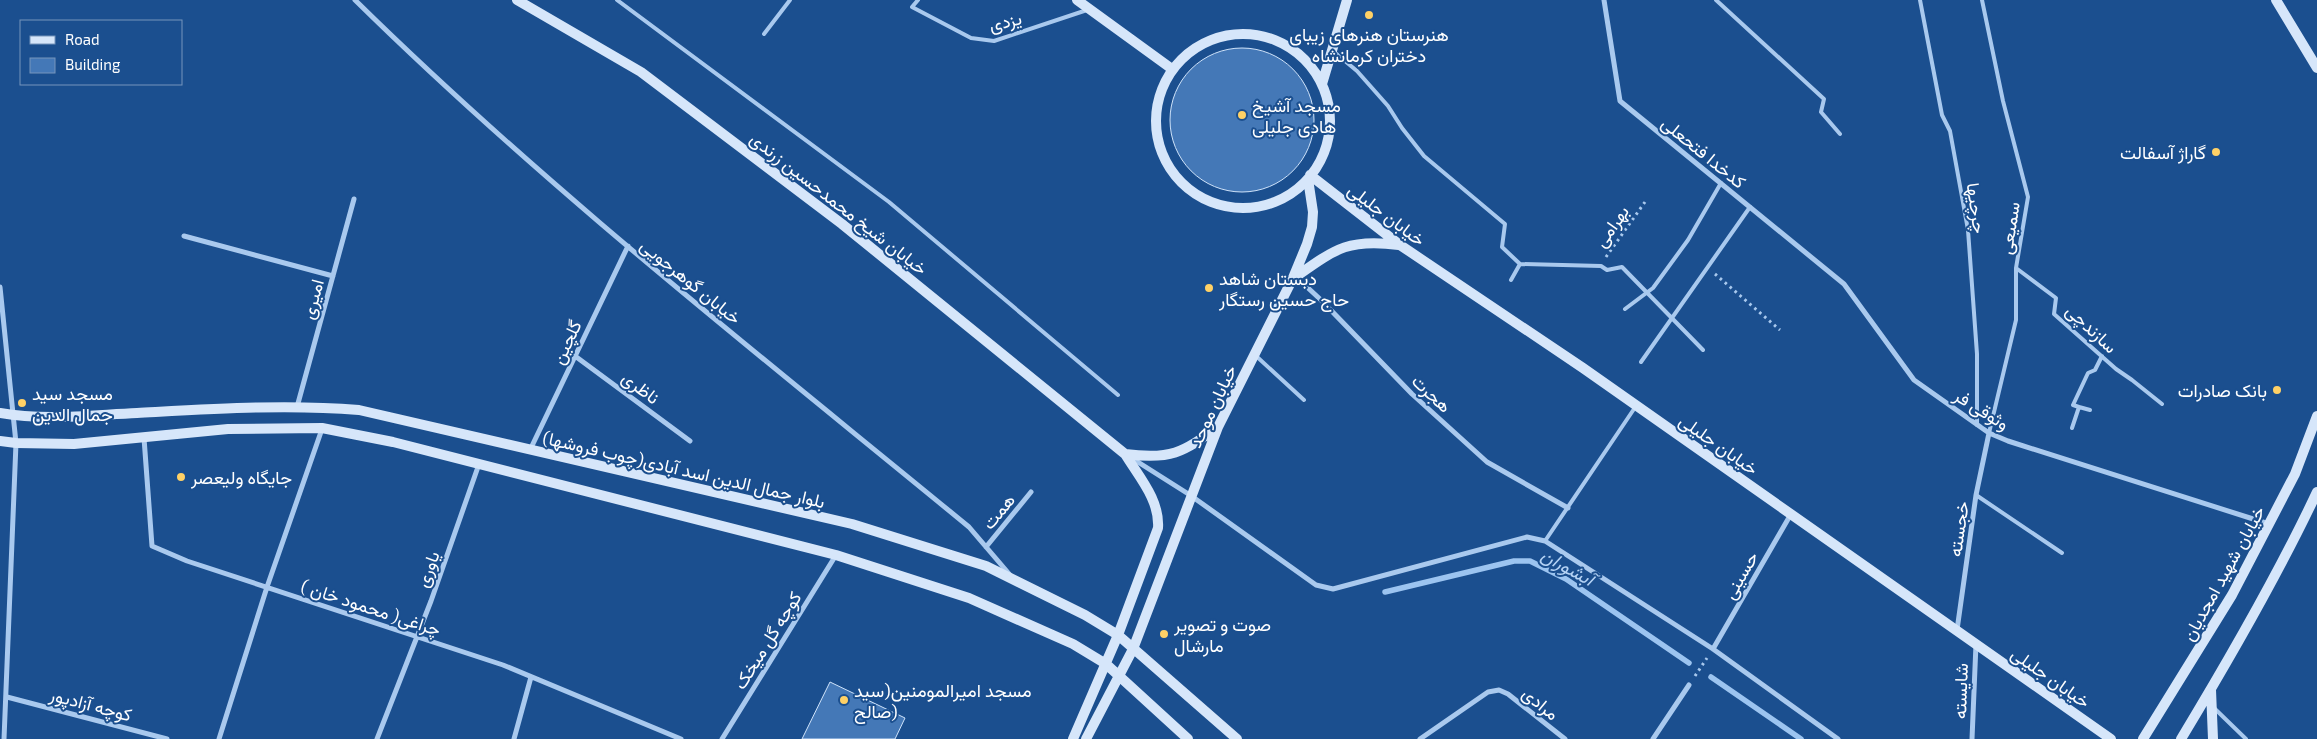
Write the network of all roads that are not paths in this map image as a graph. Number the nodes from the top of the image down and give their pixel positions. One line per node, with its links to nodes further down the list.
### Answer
1 (355, 0): 26 (street, خیابان گوهرجویی)
2 (517, 0): 61 (main road, خیابان شیخ محمدحسین زرندی)
3 (617, 0): 41 (lane)
4 (790, 0): 14 (lane)
5 (918, 0): 13 (lane, یزدی)
6 (1076, 0): 13 (main road)
7 (1347, 0): 15 (main road)
8 (1604, 0): 21 (street, کدخدا فتحعلی)
9 (1716, 0): 19 (lane)
10 (1920, 0): 51 (lane, چرچیها)
11 (1982, 0): 28 (lane, سمیعی)
12 (2277, 1): 16 (main road)
13 (1089, 9): 17 (main road)
14 (764, 34)
15 (1332, 50): 18 (main road); 27 (lane)
16 (2317, 68)
17 (1172, 69): 18 (main road); 20 (main road)
18 (1322, 84): 20 (main road)
19 (1840, 134)
20 (1309, 177): 25 (main road, خیابان جلیلی); 30 (main road, خیابان موحد)
21 (1721, 183): 23 (street, کدخدا فتحعلی); 33 (lane)
22 (354, 199): 29 (street, امیری)
23 (1750, 207): 35 (lane, کدخدا فتحعلی); 51 (street, وثوقی فر)
24 (184, 236): 29 (street)
25 (1400, 245): 30 (main road); 44 (main road, خیابان جلیلی)
26 (628, 246): 38 (street, گلچین); 71 (street, خیابان گوهرجویی)
27 (1520, 264): 31 (lane); 33 (lane)
28 (2016, 268): 39 (lane, سازندچی); 55 (lane, سمیعی)
29 (333, 276): 45 (street, امیری)
30 (1293, 278): 37 (main road, خیابان موحد); 67 (street, هجرت)
31 (1511, 280)
32 (0, 287): 49 (street)
33 (1646, 293): 34 (lane); 35 (lane)
34 (1625, 309)
35 (1671, 319): 36 (lane); 40 (lane, کدخدا فتحعلی)
36 (1703, 350)
37 (1254, 354): 42 (lane); 52 (main road, خیابان موحد)
38 (575, 356): 58 (street, ناظری); 60 (street, گلچین)
39 (2102, 356): 43 (lane, سازندچی); 46 (lane)
40 (1641, 362)
41 (1118, 395)
42 (1304, 400)
43 (2162, 404)
44 (1636, 406): 67 (lane); 68 (main road, خیابان جلیلی)
45 (298, 407): 49 (main road, بلوار جمال الدین اسد آبادی(چوب فروشها)); 60 (main road, بلوار جمال الدین اسد آبادی(چوب فروشها))
46 (2079, 407): 47 (lane); 54 (lane)
47 (2090, 410)
48 (0, 413): 49 (main road, بلوار جمال الدین اسد آبادی(چوب فروشها))
49 (13, 416): 59 (street)
50 (2317, 416): 69 (main road, خیابان شهید امجدیان)
51 (1977, 425): 55 (street, وثوقی فر)
52 (1218, 427): 61 (main road); 65 (main road, خیابان موحد)
53 (322, 428): 56 (main road); 62 (main road); 75 (street)
54 (2072, 428)
55 (1989, 433): 66 (street, خجسته); 69 (street, وثوقی فر)
56 (144, 437): 59 (main road); 75 (street, چراغی( محمود خان ))
57 (0, 441): 59 (main road)
58 (690, 441)
59 (16, 443): 87 (street)
60 (530, 450): 74 (main road, بلوار جمال الدین اسد آبادی(چوب فروشها))
61 (1125, 454): 65 (street); 77 (main road)
62 (479, 464): 73 (main road); 78 (street, یاوری)
63 (1031, 492): 71 (street, همت)
64 (2317, 492): 86 (main road)
65 (1190, 494): 70 (street); 80 (main road, خیابان موحد)
66 (1976, 495): 72 (lane); 76 (street, خجسته)
67 (1568, 508): 70 (lane)
68 (1792, 514): 76 (main road, خیابان جلیلی); 81 (street, حسینی)
69 (2270, 524): 106 (main road, خیابان شهید امجدیان)
70 (1545, 541): 81 (street)
71 (986, 547): 74 (street, خیابان گوهرجویی)
72 (2062, 553)
73 (836, 554): 82 (main road); 95 (street, کوچه گل میخک)
74 (1013, 579): 77 (main road, بلوار جمال الدین اسد آبادی(چوب فروشها))
75 (267, 587): 78 (street, چراغی( محمود خان )); 91 (street)
76 (1957, 630): 79 (main road, خیابان جلیلی)
77 (1118, 635): 80 (main road, بلوار جمال الدین اسد آبادی(چوب فروشها)); 82 (main road)
78 (417, 637): 84 (street, چراغی( محمود خان )); 92 (street, یاوری)
79 (1976, 644): 104 (street, شایسته); 105 (main road, خیابان جلیلی)
80 (1133, 649): 83 (main road, خیابان موحد); 99 (main road, بلوار جمال الدین اسد آبادی(چوب فروشها))
81 (1713, 649): 103 (street)
82 (1106, 664): 83 (main road); 96 (main road)
83 (1118, 676): 97 (main road, خیابان موحد); 98 (main road)
84 (531, 677): 93 (street); 94 (street, چراغی( محمود خان ))
85 (1689, 685): 102 (street)
86 (2211, 690): 88 (main road); 107 (main road)
87 (7, 696): 89 (street); 90 (street, کوچه آزادپور)
88 (2211, 706): 108 (main road); 109 (lane)
89 (4, 739)
90 (167, 739)
91 (219, 739)
92 (377, 739)
93 (514, 739)
94 (681, 739)
95 (722, 739)
96 (1073, 739)
97 (1086, 739)
98 (1188, 739)
99 (1237, 739)
100 (1420, 739): 101 (street, مرادی)
101 (1565, 739)
102 (1653, 739)
103 (1838, 739)
104 (1972, 739)
105 (2111, 739)
106 (2143, 739)
107 (2182, 739)
108 (2213, 739)
109 (2246, 739)

